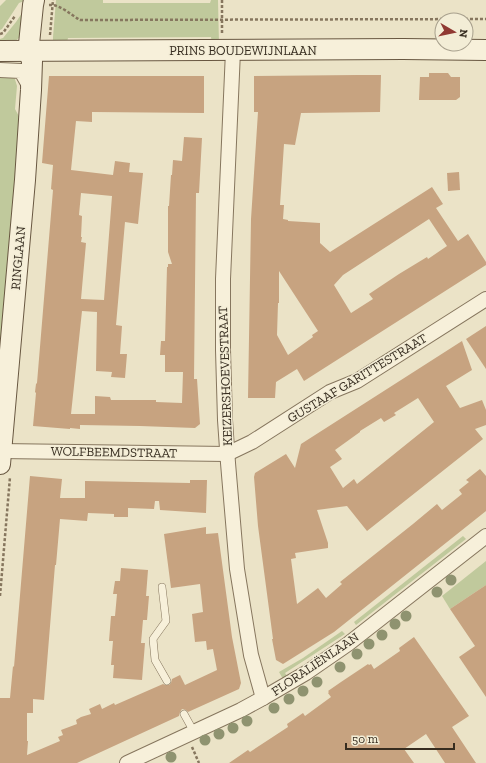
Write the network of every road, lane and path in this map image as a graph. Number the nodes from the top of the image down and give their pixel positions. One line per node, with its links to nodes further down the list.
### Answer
1 (222, 0): 4 (path)
2 (41, 3): 4 (path); 8 (main road, RINGLAAN)
3 (486, 19): 4 (path)
4 (222, 20): 7 (path)
5 (486, 50): 7 (main road, PRINS BOUDEWIJNLAAN)
6 (0, 51): 8 (main road, PRINS BOUDEWIJNLAAN)
7 (228, 51): 8 (main road, PRINS BOUDEWIJNLAAN); 13 (street, KEIZERSHOEVESTRAAT)
8 (29, 52): 10 (main road, RINGLAAN)
9 (0, 70): 10 (street)
10 (31, 90): 12 (main road, RINGLAAN)
11 (486, 299): 13 (street, GUSTAAF GARITTESTRAAT)
12 (2, 417): 14 (main road, RINGLAAN)
13 (227, 454): 14 (street, WOLFBEEMDSTRAAT); 18 (street, KEIZERSHOEVESTRAAT)
14 (0, 455)
15 (486, 536): 18 (street, FLORALIËNLAAN)
16 (162, 587): 17 (lane)
17 (167, 682)
18 (263, 698): 20 (street, FLORALIËNLAAN)
19 (184, 714): 20 (lane)
20 (194, 732): 21 (street, FLORALIËNLAAN)
21 (127, 763)

